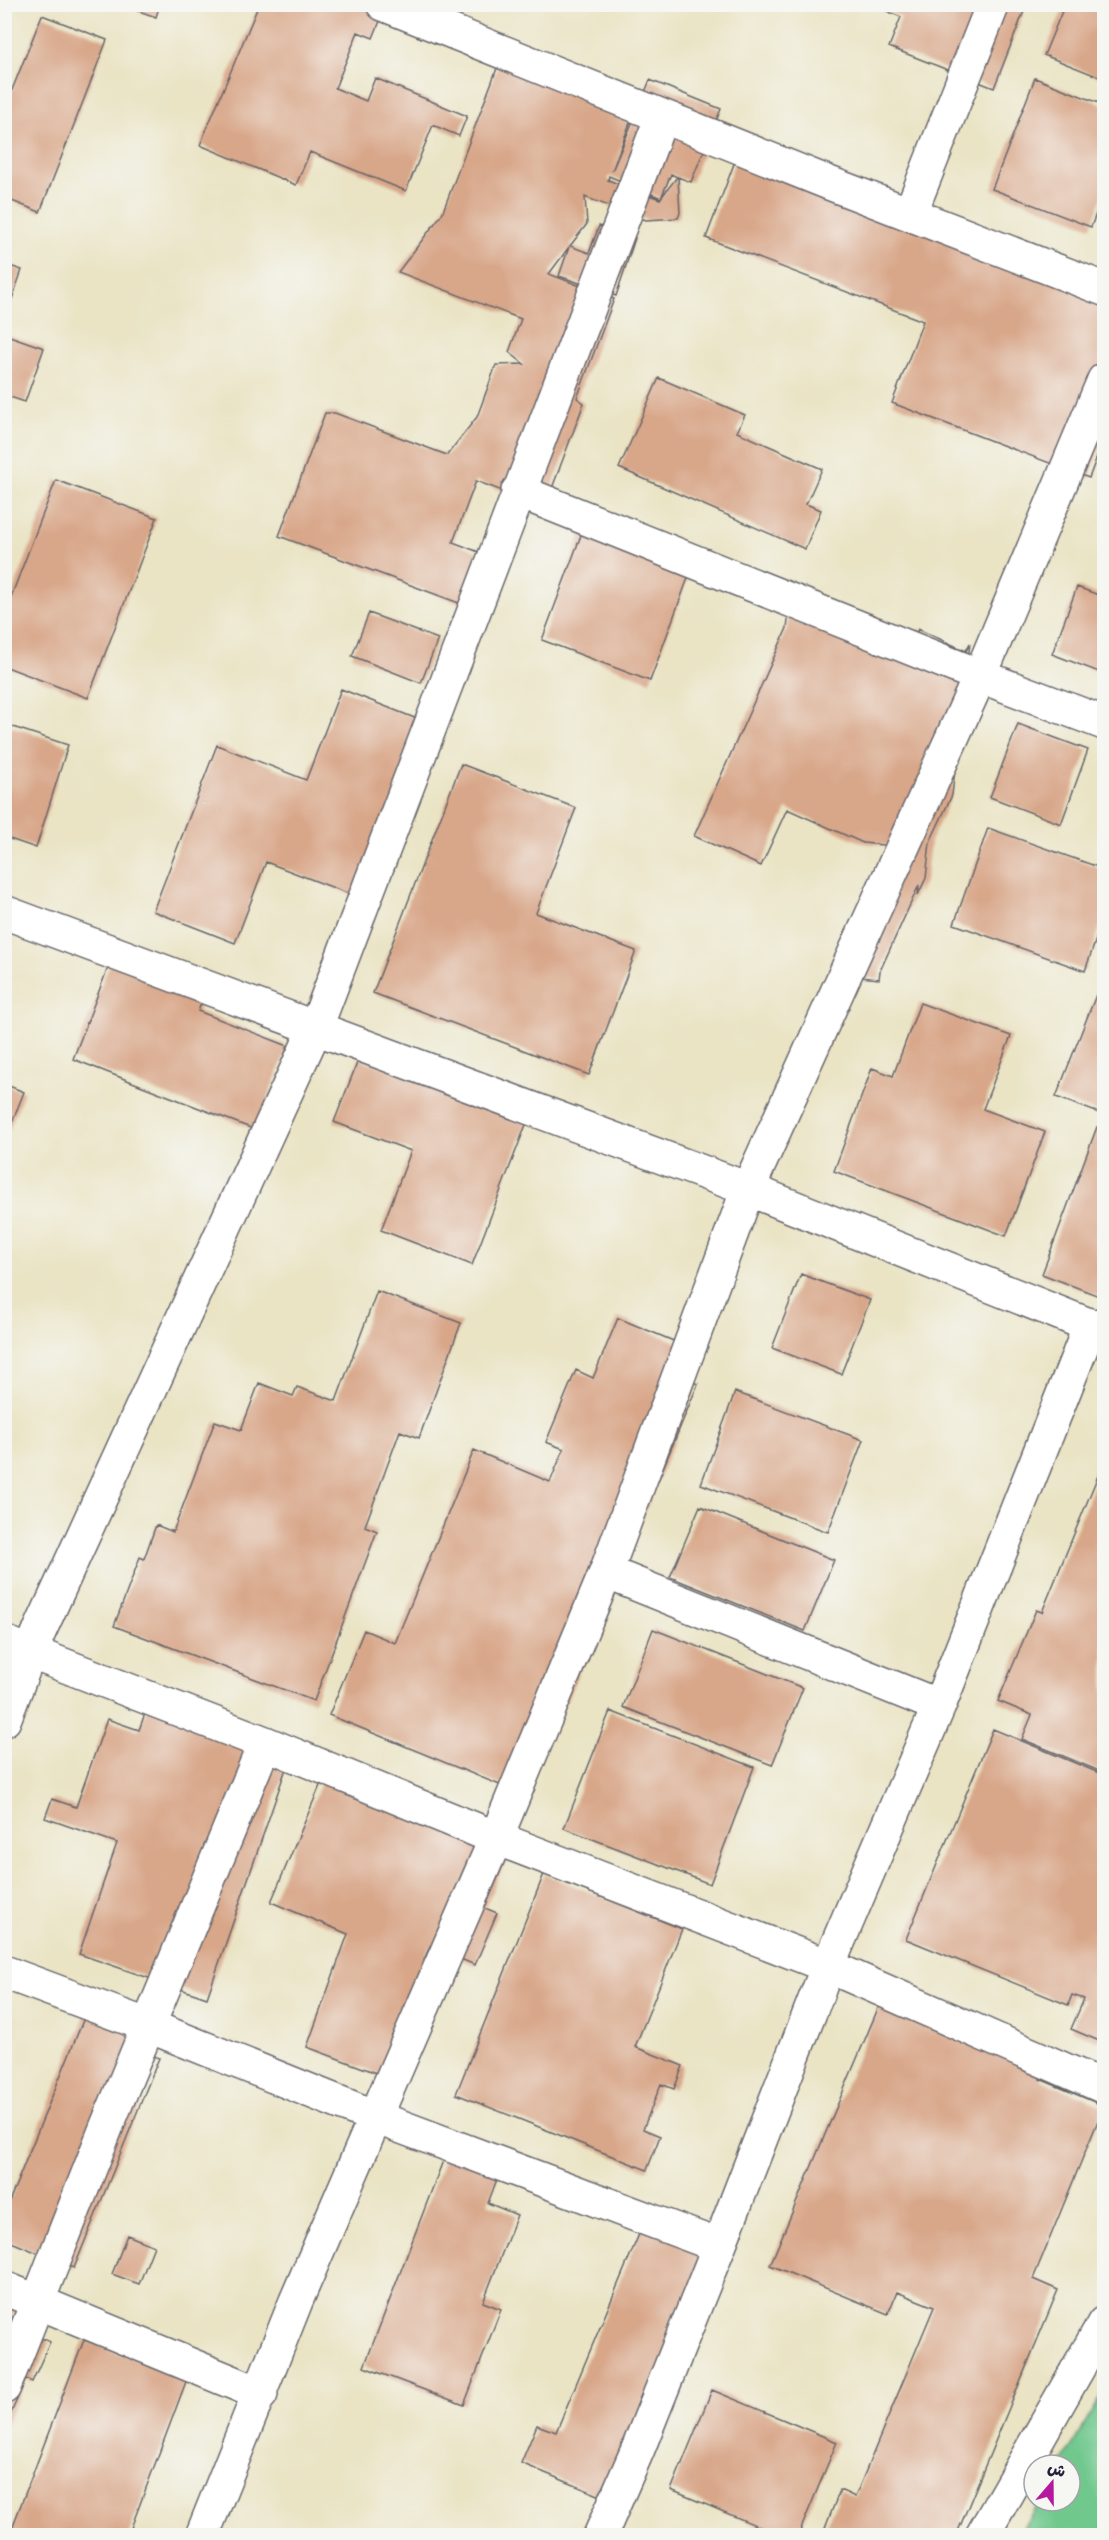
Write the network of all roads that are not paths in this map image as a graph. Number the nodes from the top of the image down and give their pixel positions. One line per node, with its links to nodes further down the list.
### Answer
1 (382, 4): 3 (street)
2 (993, 4): 4 (street)
3 (662, 116): 4 (street); 7 (street)
4 (910, 214): 5 (street)
5 (1104, 289)
6 (1104, 380): 8 (street)
7 (518, 492): 8 (street); 11 (street)
8 (981, 676): 9 (street); 12 (street)
9 (1104, 723)
10 (4, 912): 11 (street)
11 (315, 1027): 12 (street); 15 (street)
12 (748, 1189): 13 (street); 14 (street)
13 (1100, 1327): 16 (street)
14 (606, 1572): 16 (street); 19 (street)
15 (17, 1647): 17 (street); 18 (street)
16 (939, 1706): 20 (street)
17 (4, 1720)
18 (265, 1743): 19 (street); 22 (street)
19 (496, 1838): 20 (street); 24 (street)
20 (828, 1966): 23 (street); 25 (street)
21 (4, 1972): 22 (street)
22 (149, 2026): 24 (street); 27 (street)
23 (1104, 2088)
24 (375, 2117): 25 (street); 30 (street)
25 (719, 2246): 32 (street)
26 (4, 2288): 27 (street)
27 (38, 2302): 29 (street); 30 (street)
28 (1104, 2323): 33 (street)
29 (4, 2387)
30 (261, 2394): 31 (street)
31 (202, 2535)
32 (600, 2535)
33 (982, 2535)

